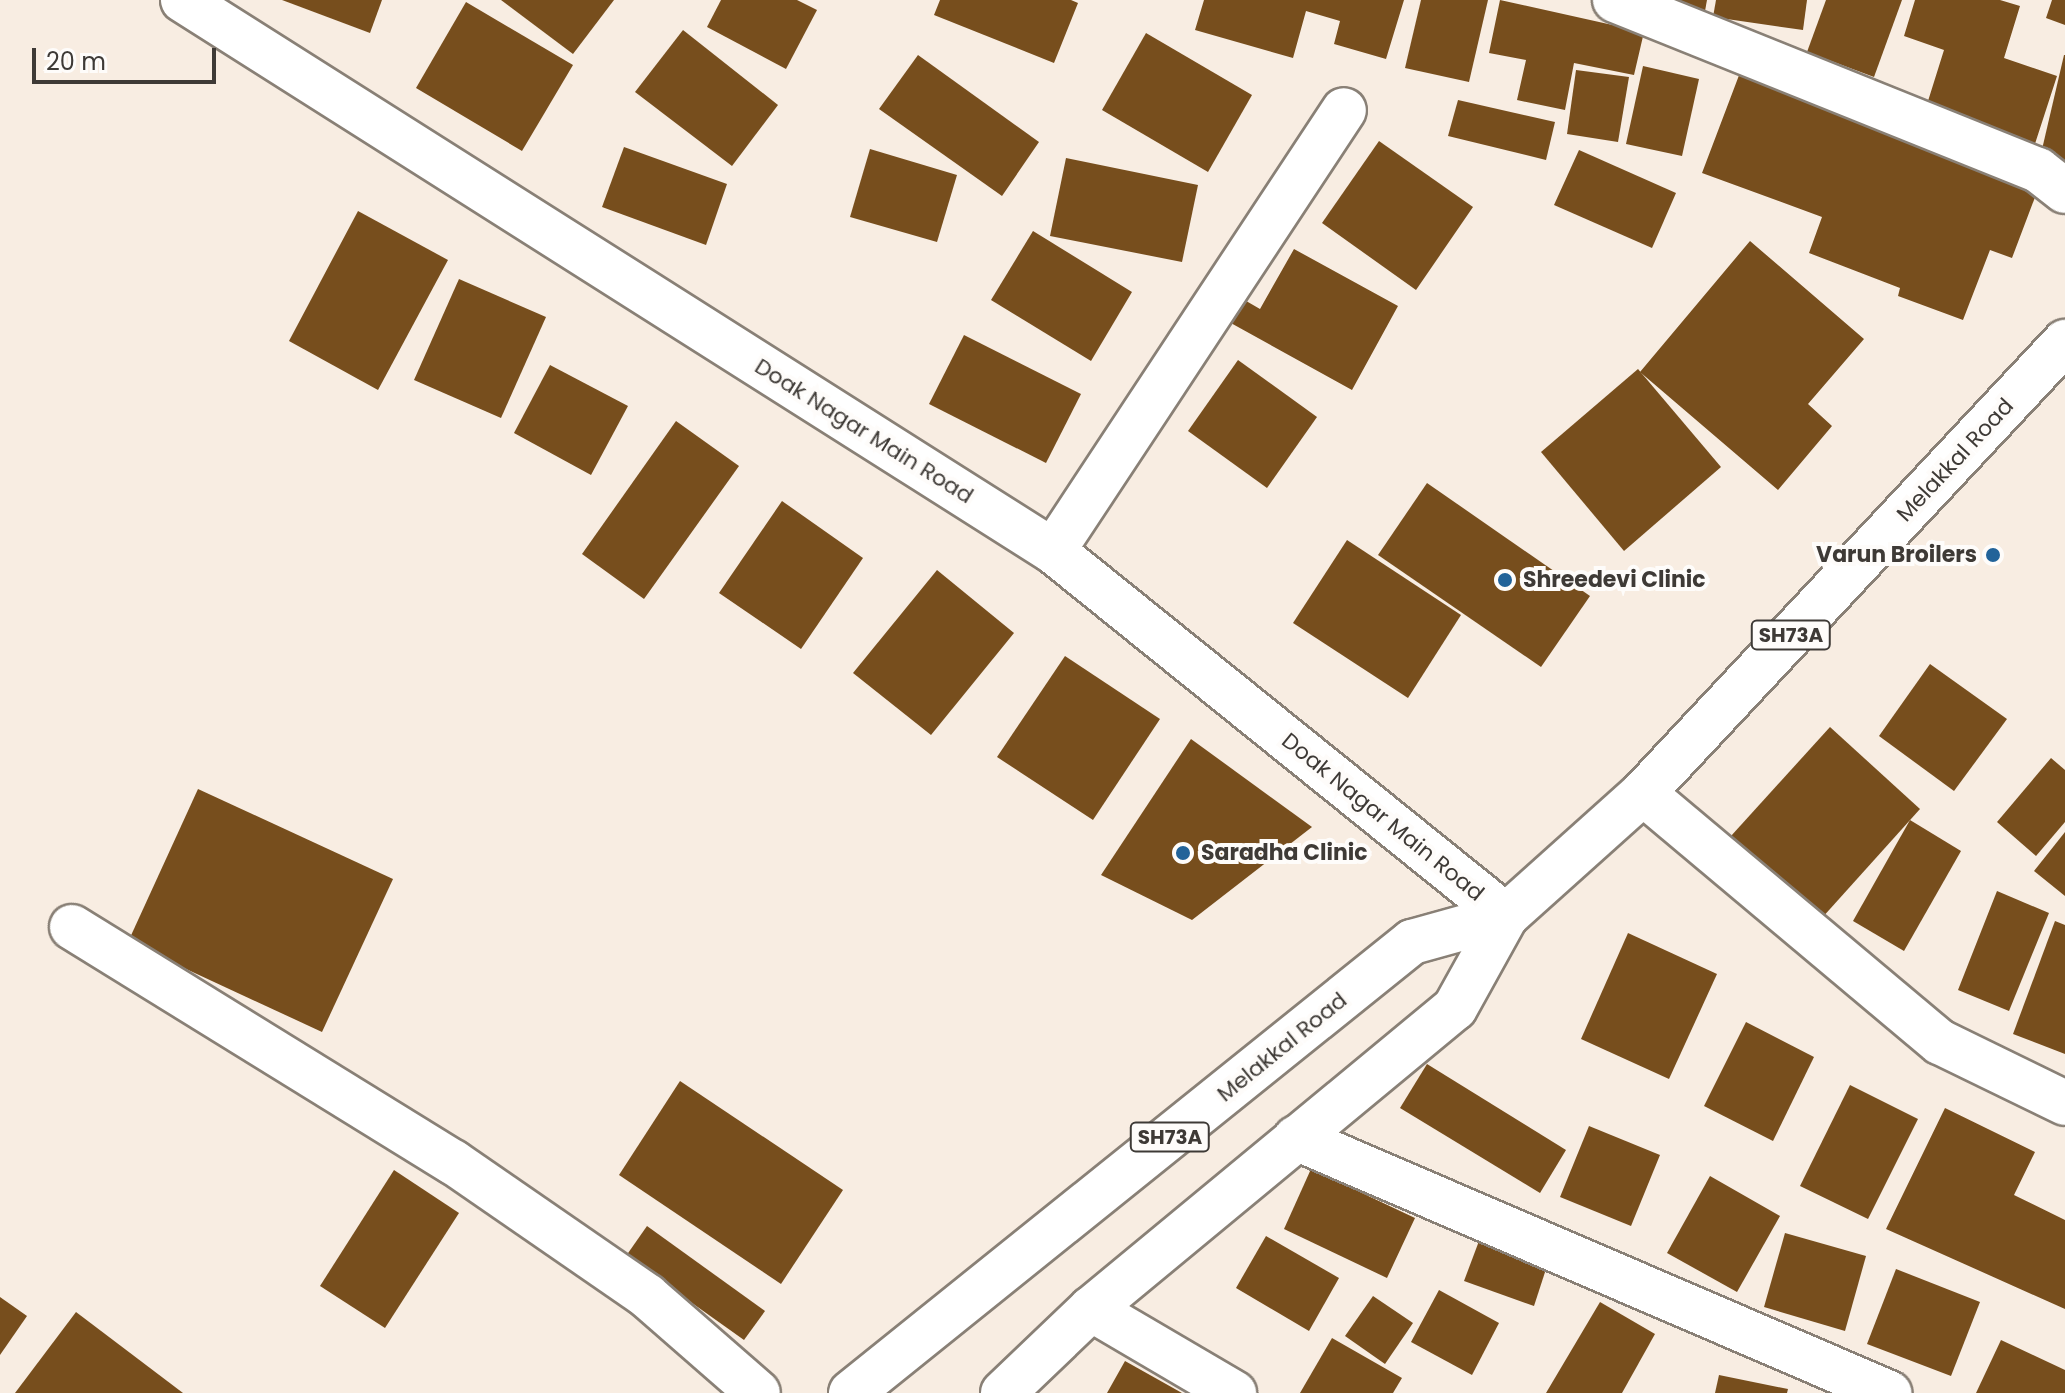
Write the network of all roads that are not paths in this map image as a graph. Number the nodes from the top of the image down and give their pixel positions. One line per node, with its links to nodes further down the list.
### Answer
1 (183, 0): 6 (street, Doak Nagar Main Road)
2 (1615, 0): 4 (street)
3 (1344, 110): 6 (street)
4 (2065, 191)
5 (2065, 342): 7 (street, Melakkal Road / SH73A)
6 (1053, 551): 8 (street, Doak Nagar Main Road)
7 (1643, 793): 8 (street, Melakkal Road / SH73A); 10 (street)
8 (1506, 916): 11 (street, Melakkal Road / SH73A); 14 (street, Melakkal Road / SH73A)
9 (72, 927): 13 (street)
10 (2065, 1103)
11 (1296, 1138): 12 (street, Melakkal Road / SH73A); 17 (street)
12 (1091, 1309): 15 (street, Melakkal Road / SH73A); 16 (street)
13 (758, 1393)
14 (851, 1393)
15 (1003, 1393)
16 (1234, 1393)
17 (1889, 1393)

